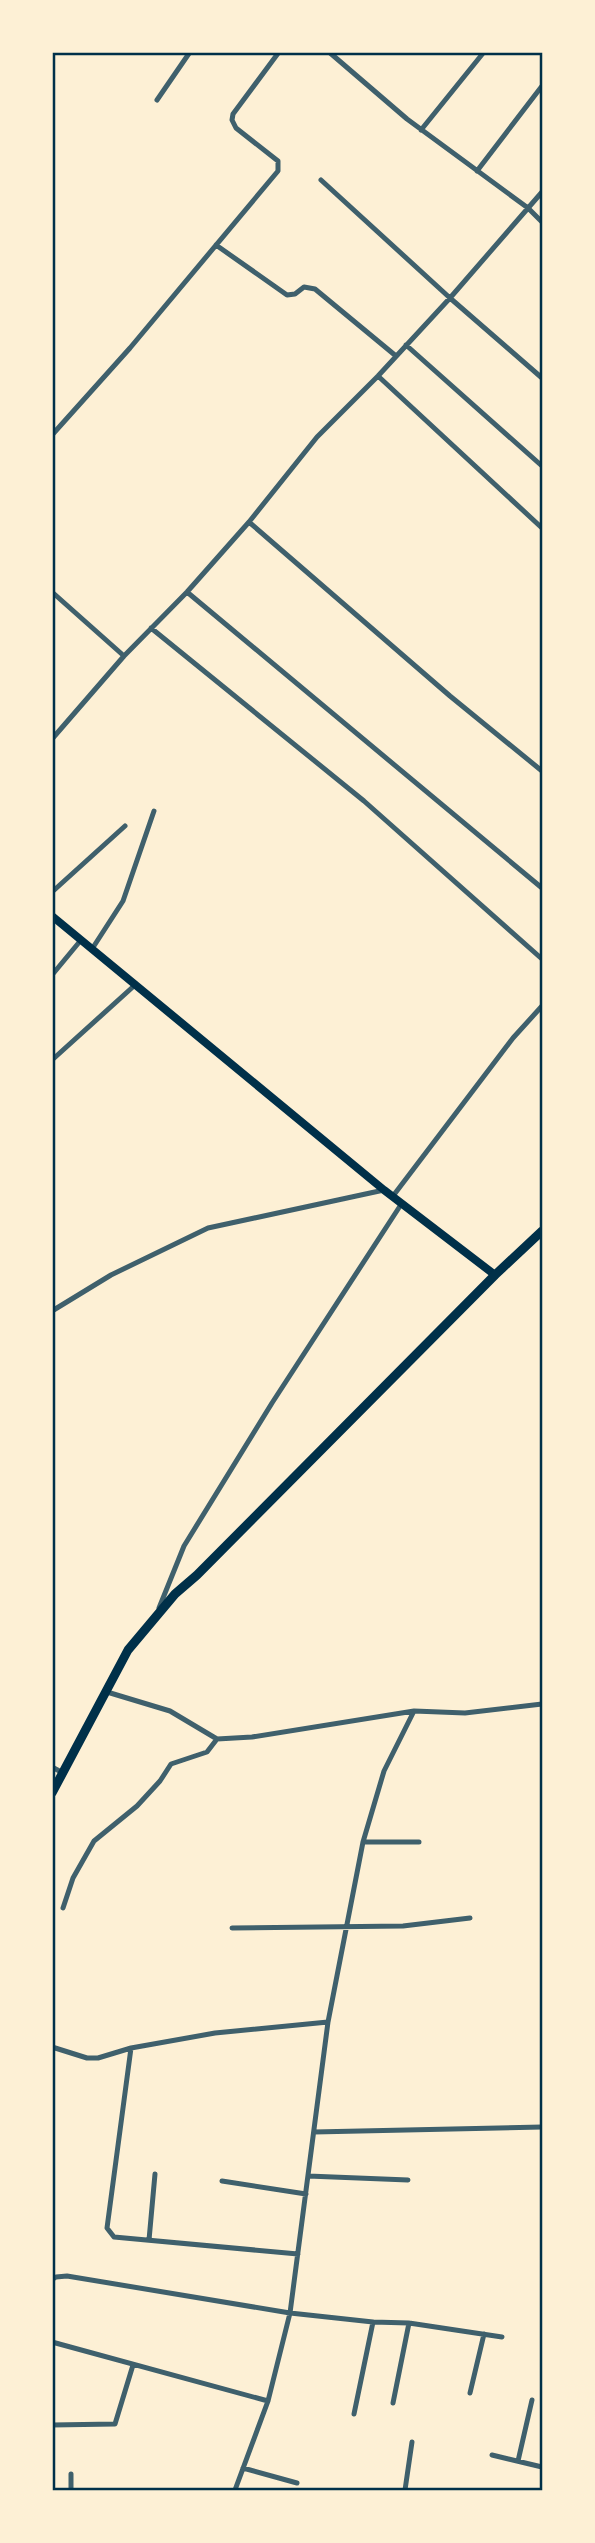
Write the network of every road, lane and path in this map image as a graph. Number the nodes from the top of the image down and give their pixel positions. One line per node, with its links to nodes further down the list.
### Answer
1 (190, 52): 6 (street)
2 (279, 52): 13 (street)
3 (329, 52): 7 (street)
4 (484, 52): 7 (street)
5 (542, 86): 8 (street)
6 (157, 100)
7 (421, 130): 8 (street)
8 (477, 171): 11 (street)
9 (321, 180): 14 (street)
10 (542, 192): 11 (street)
11 (528, 208): 12 (street); 14 (street)
12 (542, 222)
13 (216, 245): 16 (street); 19 (street)
14 (450, 298): 15 (street); 18 (street)
15 (406, 345): 16 (street); 20 (street)
16 (396, 356): 17 (street)
17 (378, 376): 21 (street); 22 (street)
18 (542, 378)
19 (52, 435)
20 (542, 466)
21 (249, 523): 24 (street); 28 (street)
22 (542, 528)
23 (52, 592): 26 (street)
24 (187, 592): 25 (street); 31 (street)
25 (151, 628): 26 (street); 36 (street)
26 (124, 656): 27 (street)
27 (52, 739)
28 (542, 771)
29 (154, 811): 35 (street)
30 (125, 826): 32 (street)
31 (542, 888)
32 (52, 892)
33 (52, 916): 34 (main road)
34 (81, 940): 35 (main road); 37 (street)
35 (92, 949): 38 (main road)
36 (542, 960)
37 (52, 975)
38 (135, 985): 40 (street); 41 (main road)
39 (542, 1006): 42 (street)
40 (52, 1060)
41 (384, 1190): 42 (main road); 47 (street)
42 (393, 1196): 43 (main road)
43 (402, 1203): 45 (main road); 49 (street)
44 (542, 1231): 45 (main road)
45 (495, 1275): 49 (main road)
46 (52, 1300): 47 (street)
47 (58, 1306): 48 (street)
48 (52, 1311)
49 (156, 1617): 50 (main road)
50 (107, 1692): 53 (street); 55 (main road)
51 (542, 1704): 52 (street)
52 (414, 1710): 53 (street); 58 (street)
53 (217, 1739): 59 (street)
54 (52, 1767): 55 (street)
55 (63, 1773): 56 (main road)
56 (52, 1793)
57 (419, 1842): 58 (street)
58 (363, 1843): 61 (street)
59 (63, 1908)
60 (470, 1918): 61 (street)
61 (346, 1927): 62 (street); 63 (street)
62 (232, 1928)
63 (328, 2022): 65 (street); 67 (street)
64 (52, 2046): 65 (street)
65 (131, 2048): 73 (street)
66 (542, 2127): 67 (street)
67 (313, 2132): 69 (street)
68 (155, 2174): 73 (street)
69 (308, 2176): 70 (street); 72 (street)
70 (408, 2180)
71 (222, 2181): 72 (street)
72 (306, 2194): 74 (street)
73 (149, 2240): 74 (street)
74 (298, 2254): 76 (street)
75 (53, 2279): 76 (street)
76 (290, 2314): 77 (street); 85 (street)
77 (373, 2322): 78 (street); 87 (street)
78 (409, 2323): 79 (street); 86 (street)
79 (484, 2334): 80 (street); 83 (street)
80 (502, 2337)
81 (52, 2342): 82 (street)
82 (133, 2365): 85 (street); 88 (street)
83 (470, 2393)
84 (532, 2400): 91 (street)
85 (268, 2401): 93 (street)
86 (393, 2403)
87 (354, 2414)
88 (52, 2425)
89 (412, 2442): 98 (street)
90 (492, 2455): 91 (street)
91 (518, 2461): 92 (street)
92 (542, 2467)
93 (243, 2468): 95 (street); 97 (street)
94 (71, 2474): 96 (street)
95 (297, 2483)
96 (71, 2490)
97 (235, 2490)
98 (405, 2490)

